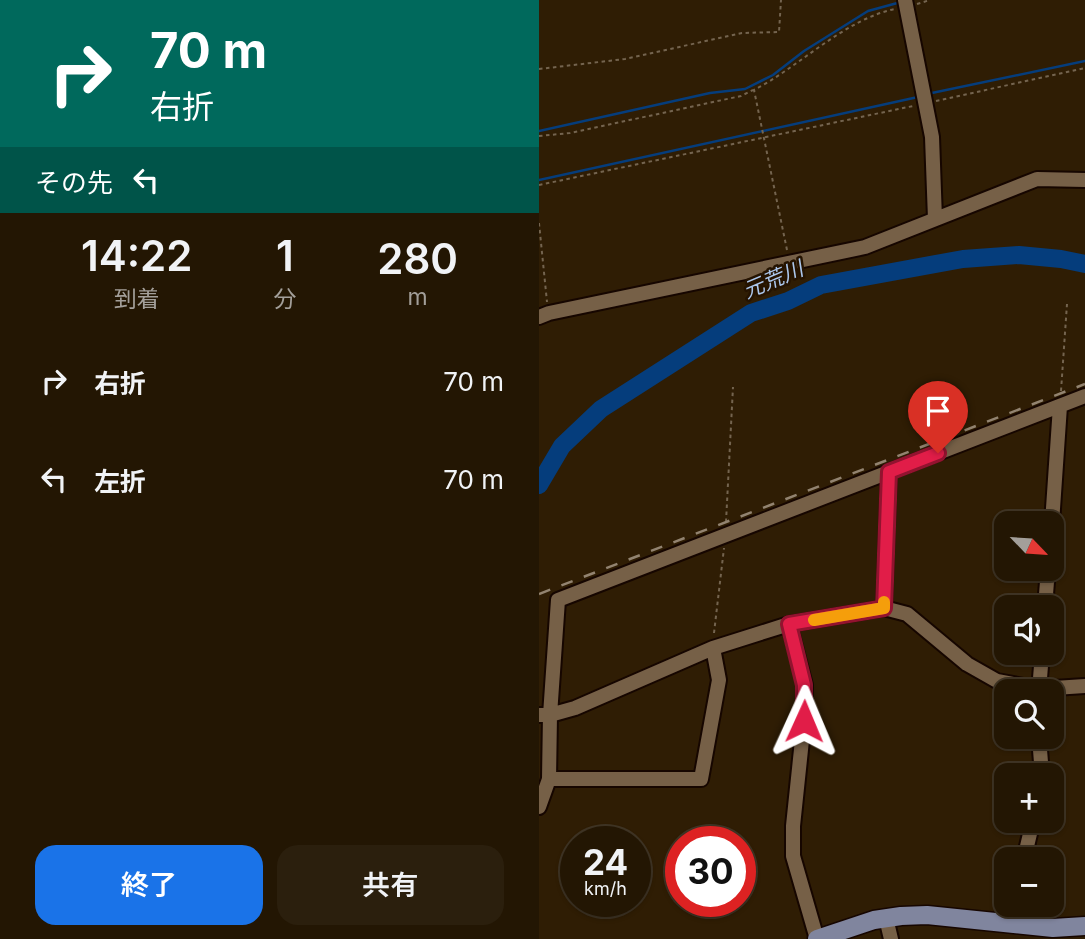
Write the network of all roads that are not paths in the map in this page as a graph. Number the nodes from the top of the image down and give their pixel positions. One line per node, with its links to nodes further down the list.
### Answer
1 (906, 3): 3 (street)
2 (1085, 180): 3 (street)
3 (935, 219): 4 (street)
4 (544, 315)
5 (1085, 396): 6 (street)
6 (1060, 406): 7 (street); 8 (street)
7 (889, 472): 9 (street); 15 (street)
8 (1053, 511)
9 (884, 608): 10 (street); 12 (street)
10 (789, 624): 11 (street); 22 (street)
11 (713, 648): 15 (street); 16 (street)
12 (994, 679)
13 (1085, 686): 14 (street)
14 (1064, 688)
15 (544, 715): 16 (street)
16 (549, 779): 17 (street)
17 (539, 807)
18 (886, 918): 20 (main road); 21 (main road); 23 (street)
19 (1085, 926): 20 (main road)
20 (1021, 930)
21 (847, 934): 22 (main road)
22 (817, 939)
23 (891, 939)

